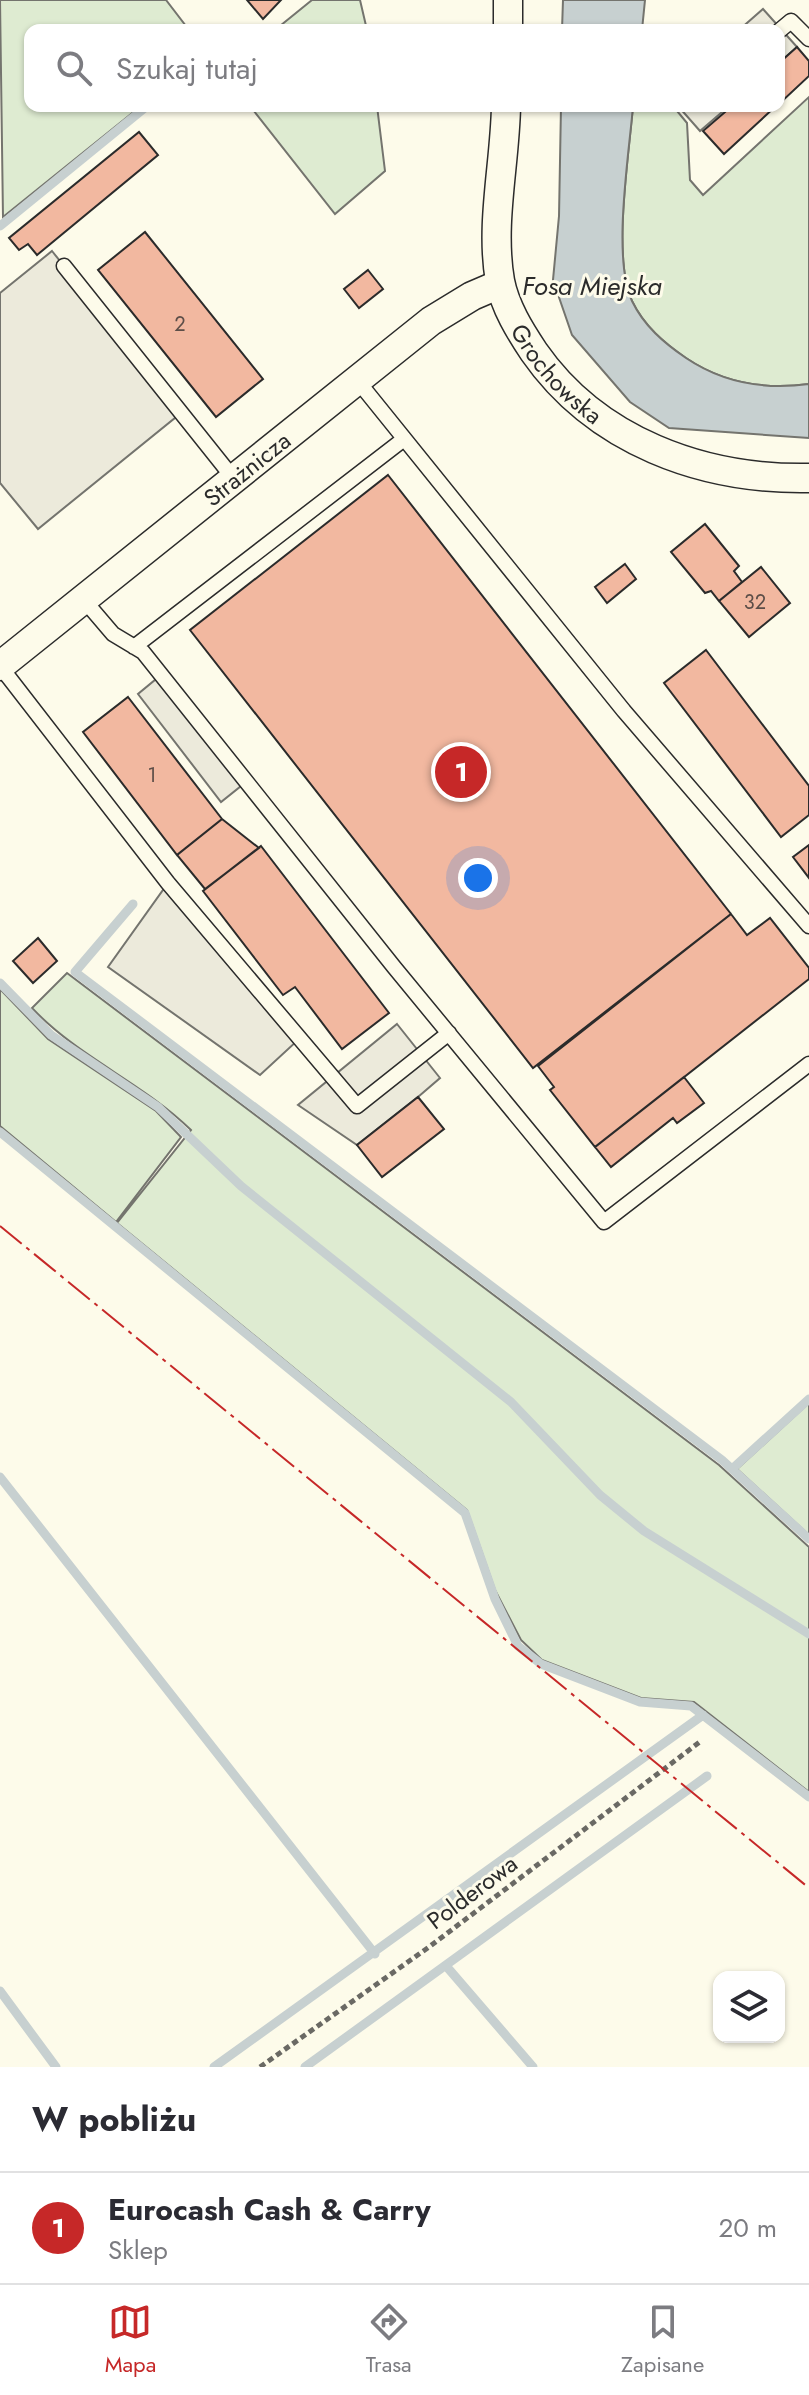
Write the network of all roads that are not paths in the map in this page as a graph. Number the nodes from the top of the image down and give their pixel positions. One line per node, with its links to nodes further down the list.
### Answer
1 (508, 0): 2 (street)
2 (508, 24)
3 (785, 26): 4 (lane)
4 (809, 39)
5 (506, 112): 7 (street, Grochowska)
6 (64, 266): 11 (lane)
7 (500, 284): 8 (street, Strażnicza); 10 (street, Grochowska)
8 (357, 380): 9 (lane); 11 (street, Strażnicza)
9 (404, 439): 13 (lane); 15 (lane)
10 (809, 478)
11 (234, 479): 12 (street, Strażnicza)
12 (84, 600): 13 (lane); 14 (street, Strażnicza)
13 (134, 647): 16 (lane)
14 (0, 666): 16 (lane)
15 (809, 926)
16 (449, 1033): 17 (lane)
17 (809, 1064)

